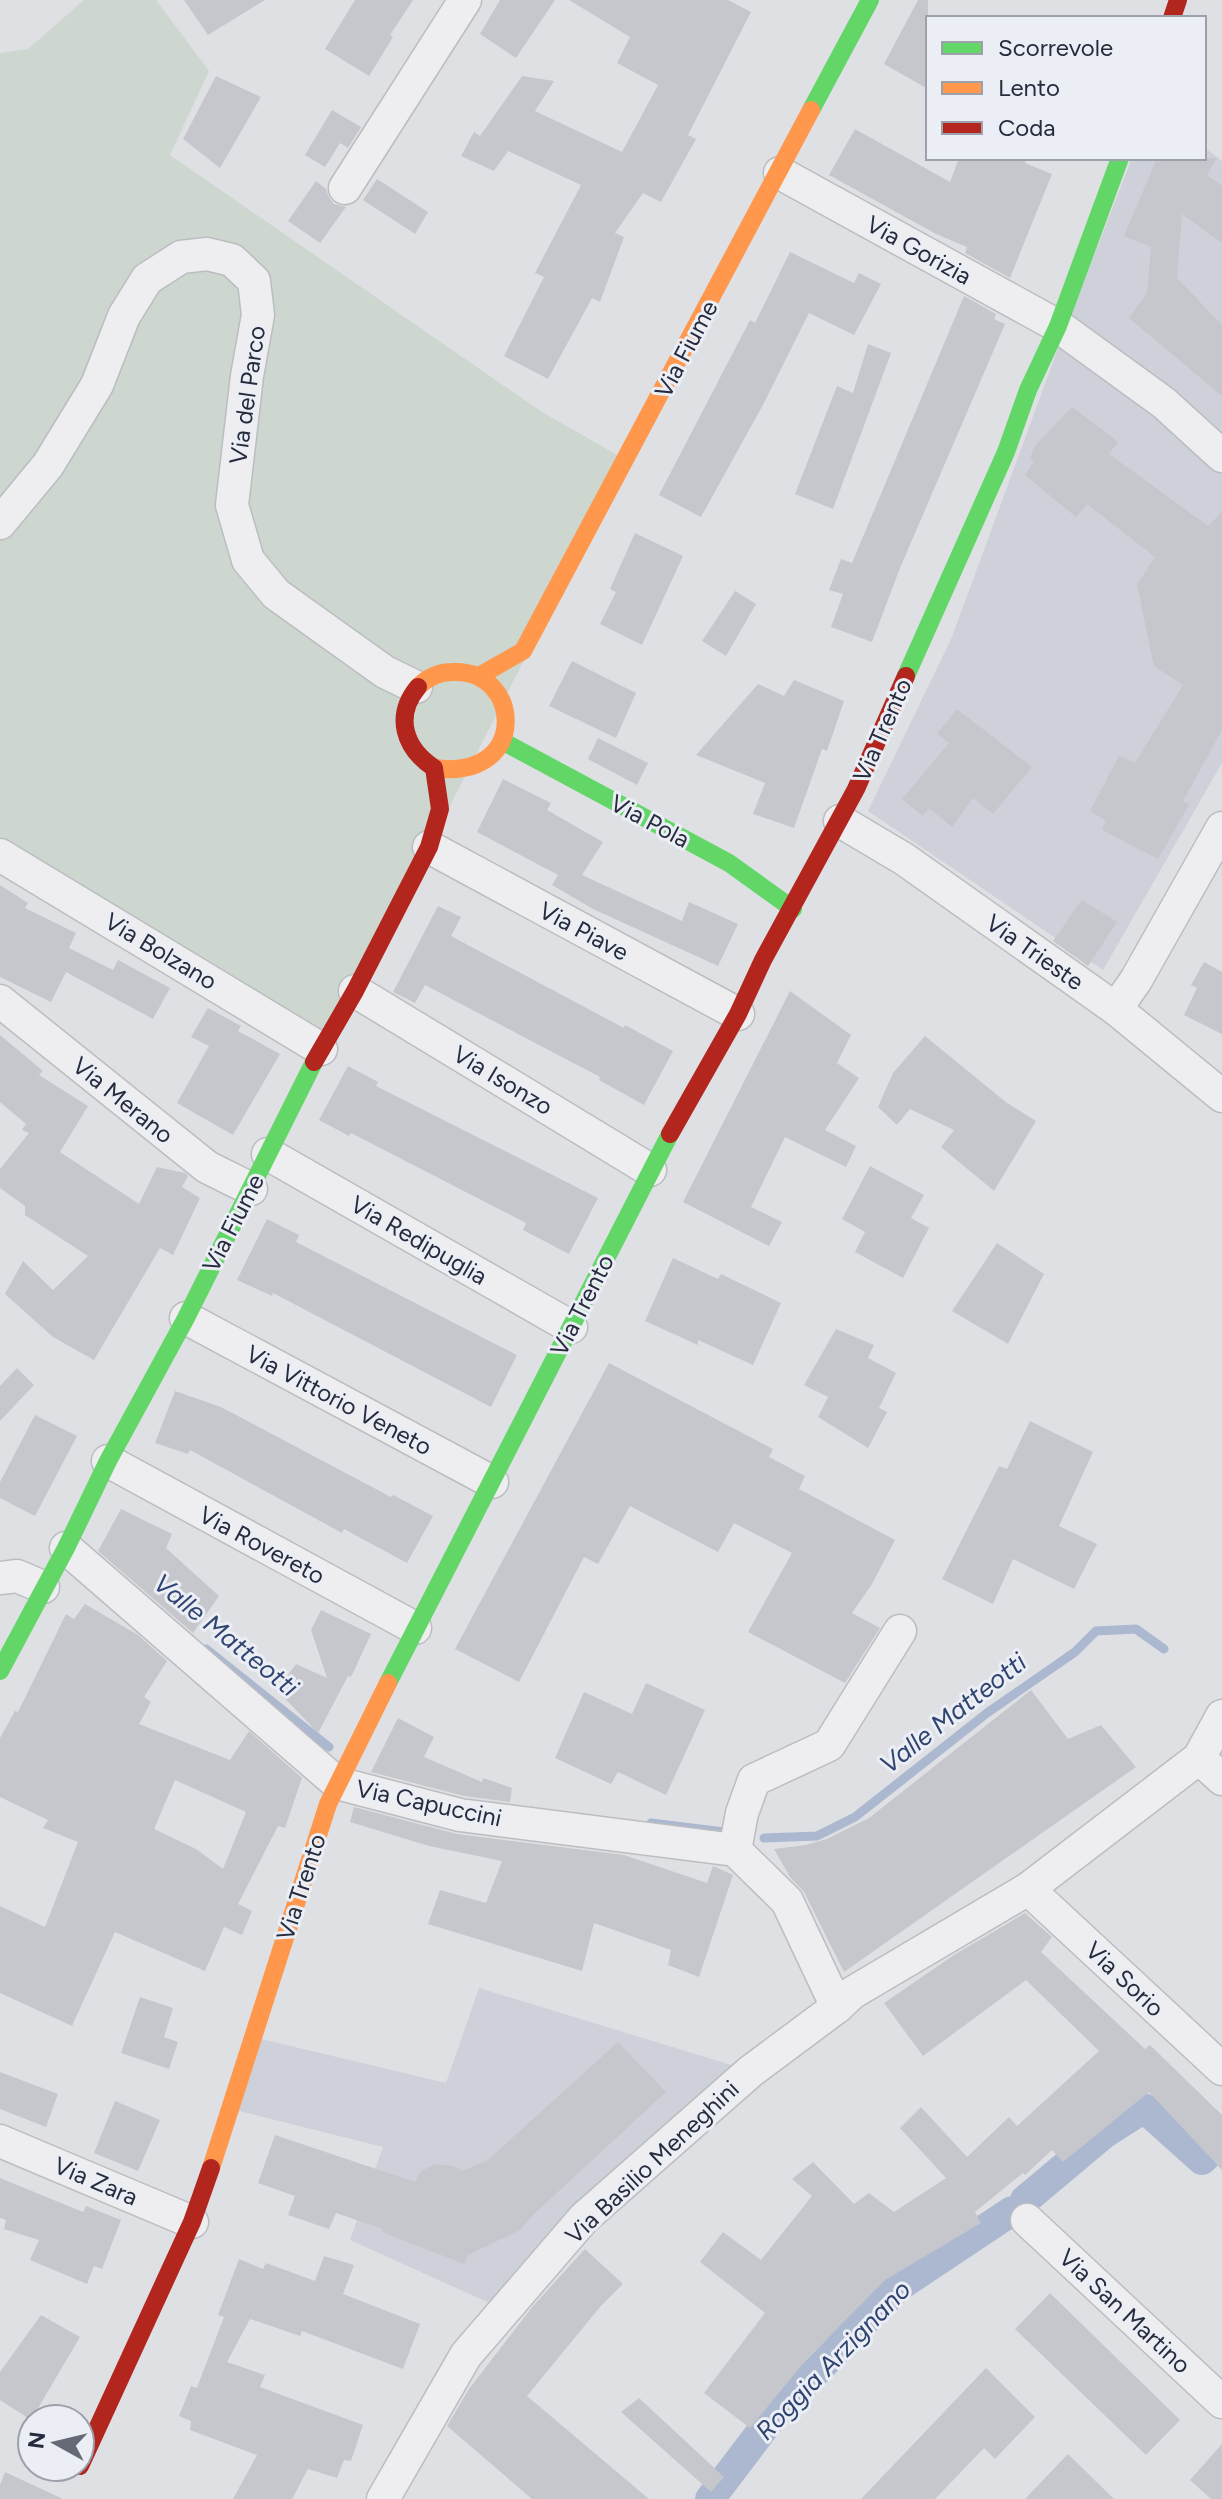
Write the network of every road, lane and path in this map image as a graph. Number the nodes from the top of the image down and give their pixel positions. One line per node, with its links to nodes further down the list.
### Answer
1 (465, 0): 5 (street)
2 (870, 0): 4 (street, Via Fiume)
3 (1119, 160): 6 (street, Via Trento)
4 (780, 173): 6 (street, Via Gorizia); 9 (street, Via Fiume)
5 (345, 188)
6 (1058, 326): 7 (street, Via Gorizia); 13 (street, Via Trento)
7 (1222, 456)
8 (0, 523): 10 (street, Via del Parco)
9 (479, 676): 10 (street); 11 (street)
10 (416, 687): 12 (street)
11 (502, 741): 12 (street); 17 (street, Via Pola)
12 (434, 768): 15 (street, Via Fiume)
13 (840, 821): 17 (street, Via Trento); 20 (street, Via Trieste)
14 (1222, 828): 20 (street)
15 (429, 847): 18 (street, Via Fiume); 21 (street, Via Piave)
16 (0, 855): 22 (street, Via Bolzano)
17 (793, 909): 21 (street, Via Trento)
18 (355, 991): 22 (street, Via Fiume); 25 (street, Via Isonzo)
19 (0, 1001): 26 (street, Via Merano)
20 (1116, 1009): 23 (street, Via Trieste)
21 (738, 1014): 25 (street, Via Trento)
22 (321, 1049): 24 (street, Via Fiume)
23 (1222, 1096)
24 (268, 1154): 26 (street, Via Fiume); 28 (street, Via Redipuglia)
25 (650, 1170): 28 (street, Via Trento)
26 (251, 1189): 27 (street, Via Fiume)
27 (186, 1318): 29 (street, Via Fiume); 30 (street, Via Vittorio Veneto)
28 (571, 1327): 30 (street, Via Trento)
29 (108, 1461): 31 (street, Via Fiume); 34 (street, Via Rovereto)
30 (492, 1482): 34 (street, Via Trento)
31 (66, 1548): 33 (street, Via Fiume); 39 (street, Via Capuccini)
32 (0, 1578): 33 (street)
33 (43, 1587): 36 (street, Via Fiume)
34 (415, 1628): 39 (street, Via Trento)
35 (900, 1631): 40 (street)
36 (0, 1671)
37 (1222, 1716): 38 (street)
38 (1211, 1769): 41 (street, Via Basilio Meneghini)
39 (337, 1783): 40 (street, Via Capuccini); 46 (street, Via Trento)
40 (735, 1850): 42 (street)
41 (1028, 1889): 42 (street, Via Basilio Meneghini); 43 (street, Via Sorio)
42 (837, 2007): 49 (street, Via Basilio Meneghini)
43 (1222, 2069)
44 (0, 2141): 46 (street, Via Zara)
45 (1027, 2220): 47 (street, Via San Martino)
46 (192, 2222): 48 (street, Via Trento)
47 (1222, 2402)
48 (96, 2431)
49 (383, 2499)

